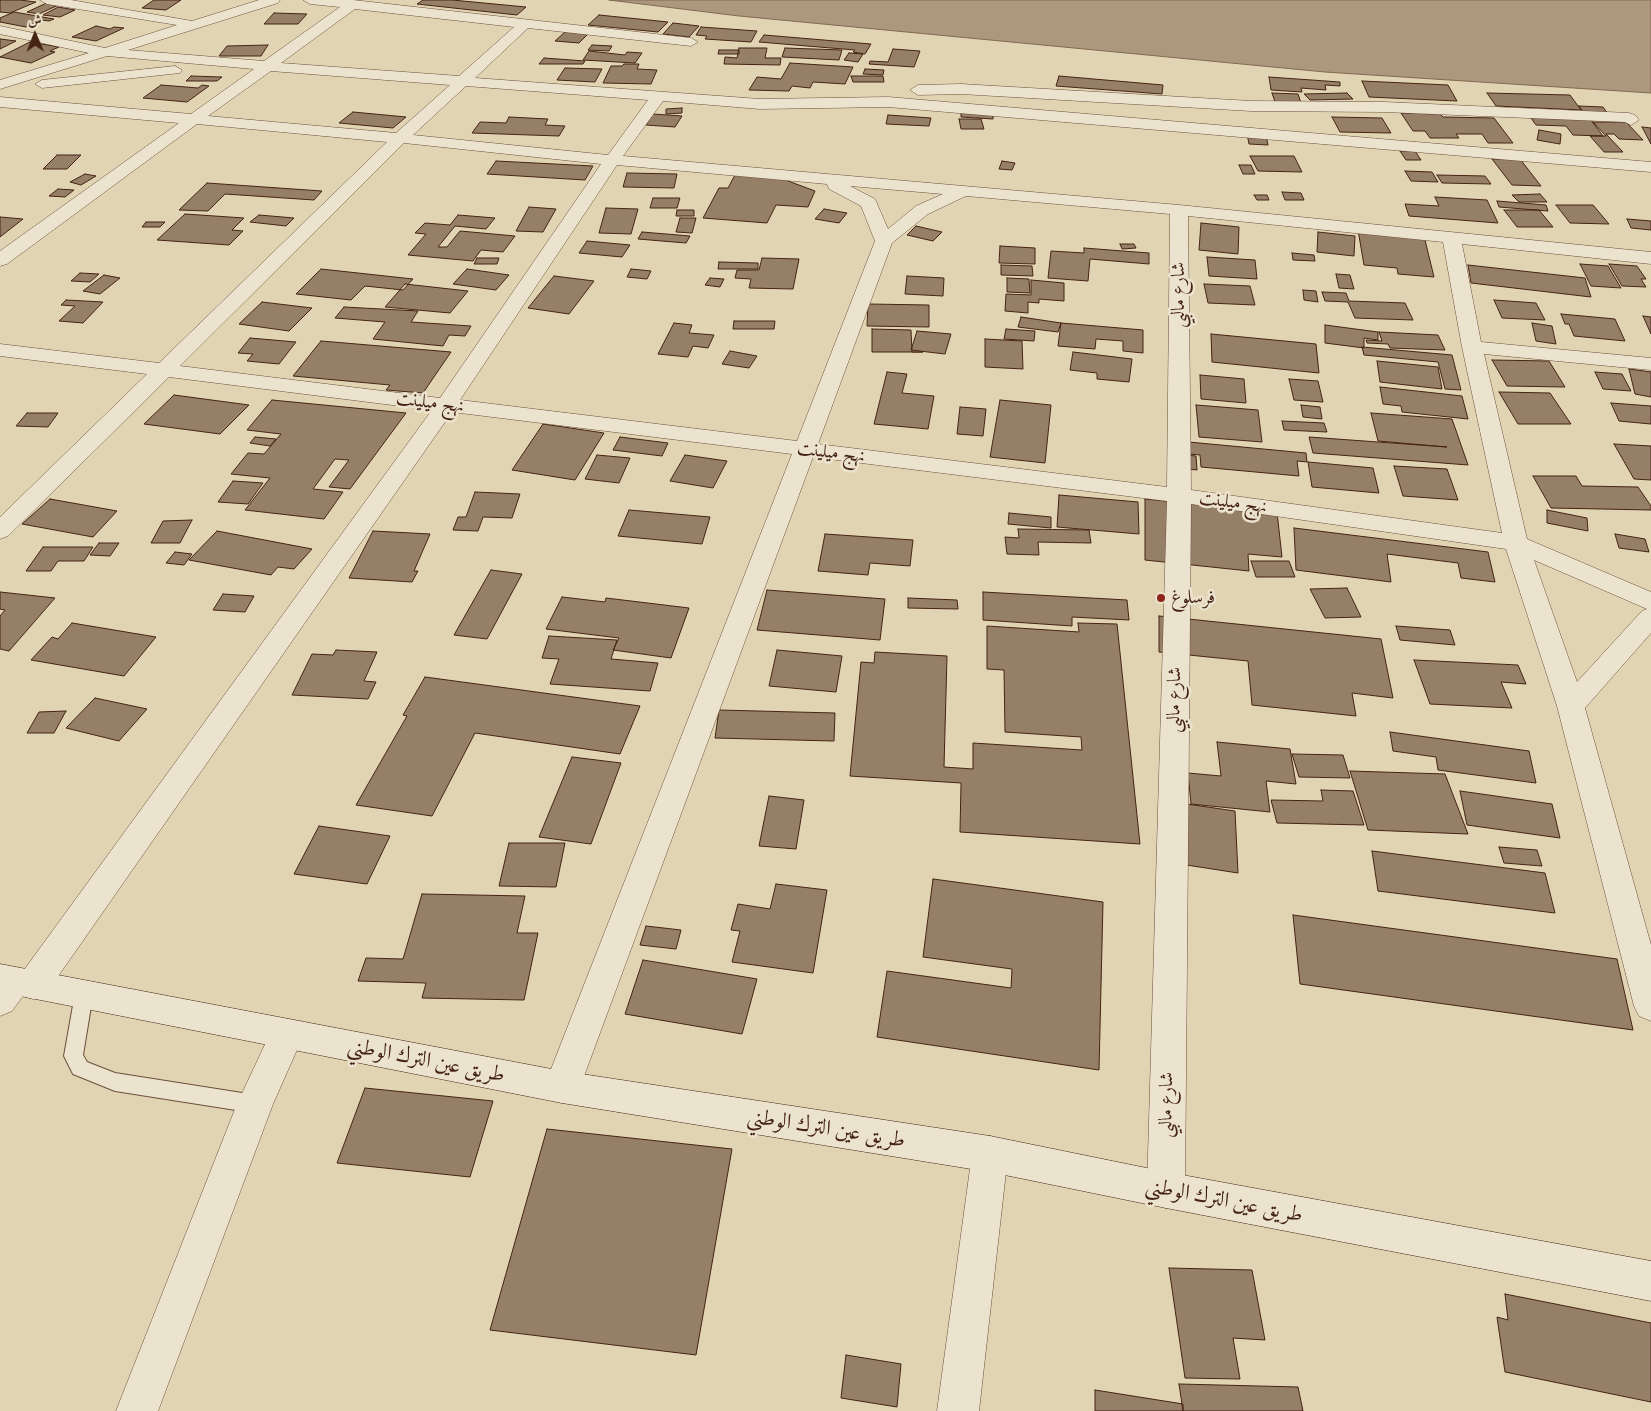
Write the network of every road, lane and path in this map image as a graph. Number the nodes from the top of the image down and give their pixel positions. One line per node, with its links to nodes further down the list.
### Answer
1 (47, 0): 5 (street)
2 (273, 0): 5 (street)
3 (310, 0): 4 (street)
4 (353, 4): 6 (street); 11 (street)
5 (194, 24): 9 (street)
6 (525, 24): 8 (street); 12 (street)
7 (0, 30): 9 (street)
8 (692, 42)
9 (106, 52): 10 (street); 13 (street)
10 (246, 64): 11 (street); 14 (street)
11 (268, 66): 12 (street); 19 (street)
12 (464, 82): 15 (street); 21 (street)
13 (0, 85)
14 (0, 89)
15 (659, 96): 17 (street); 23 (street)
16 (0, 102): 19 (street)
17 (795, 104): 18 (street); 22 (street)
18 (1516, 114): 20 (street); 22 (street)
19 (192, 119): 21 (street); 31 (street)
20 (1631, 120)
21 (400, 138): 23 (street); 35 (street)
22 (1536, 157): 24 (street)
23 (612, 160): 25 (street); 36 (street)
24 (1651, 167)
25 (820, 178): 26 (street); 29 (street)
26 (963, 191): 27 (street); 29 (street)
27 (1179, 210): 28 (street); 38 (street, شارع مالبي)
28 (1451, 236): 30 (street); 32 (street)
29 (884, 242): 37 (street)
30 (1651, 258)
31 (0, 260)
32 (1472, 346): 34 (street); 40 (street)
33 (0, 350): 35 (street, نهج ميلينت)
34 (1651, 364)
35 (164, 370): 36 (street, نهج ميلينت); 39 (street)
36 (446, 405): 37 (street, نهج ميلينت); 44 (street)
37 (804, 450): 38 (street, نهج ميلينت); 48 (street)
38 (1179, 495): 40 (street, نهج ميلينت); 51 (street, شارع مالبي)
39 (0, 531)
40 (1516, 543): 41 (street, نهج ميلينت); 43 (street)
41 (1651, 602)
42 (1651, 617): 43 (street)
43 (1571, 706): 46 (street)
44 (12, 986): 45 (street, طريق عين الترك الوطني)
45 (84, 994): 47 (street, طريق عين الترك الوطني); 49 (lane)
46 (1651, 1006)
47 (287, 1034): 48 (street, طريق عين الترك الوطني); 49 (street)
48 (562, 1087): 50 (street, طريق عين الترك الوطني)
49 (255, 1104): 53 (street)
50 (990, 1154): 51 (street, طريق عين الترك الوطني); 54 (street)
51 (1166, 1190): 52 (street, طريق عين الترك الوطني)
52 (1651, 1281)
53 (137, 1411)
54 (958, 1411)

